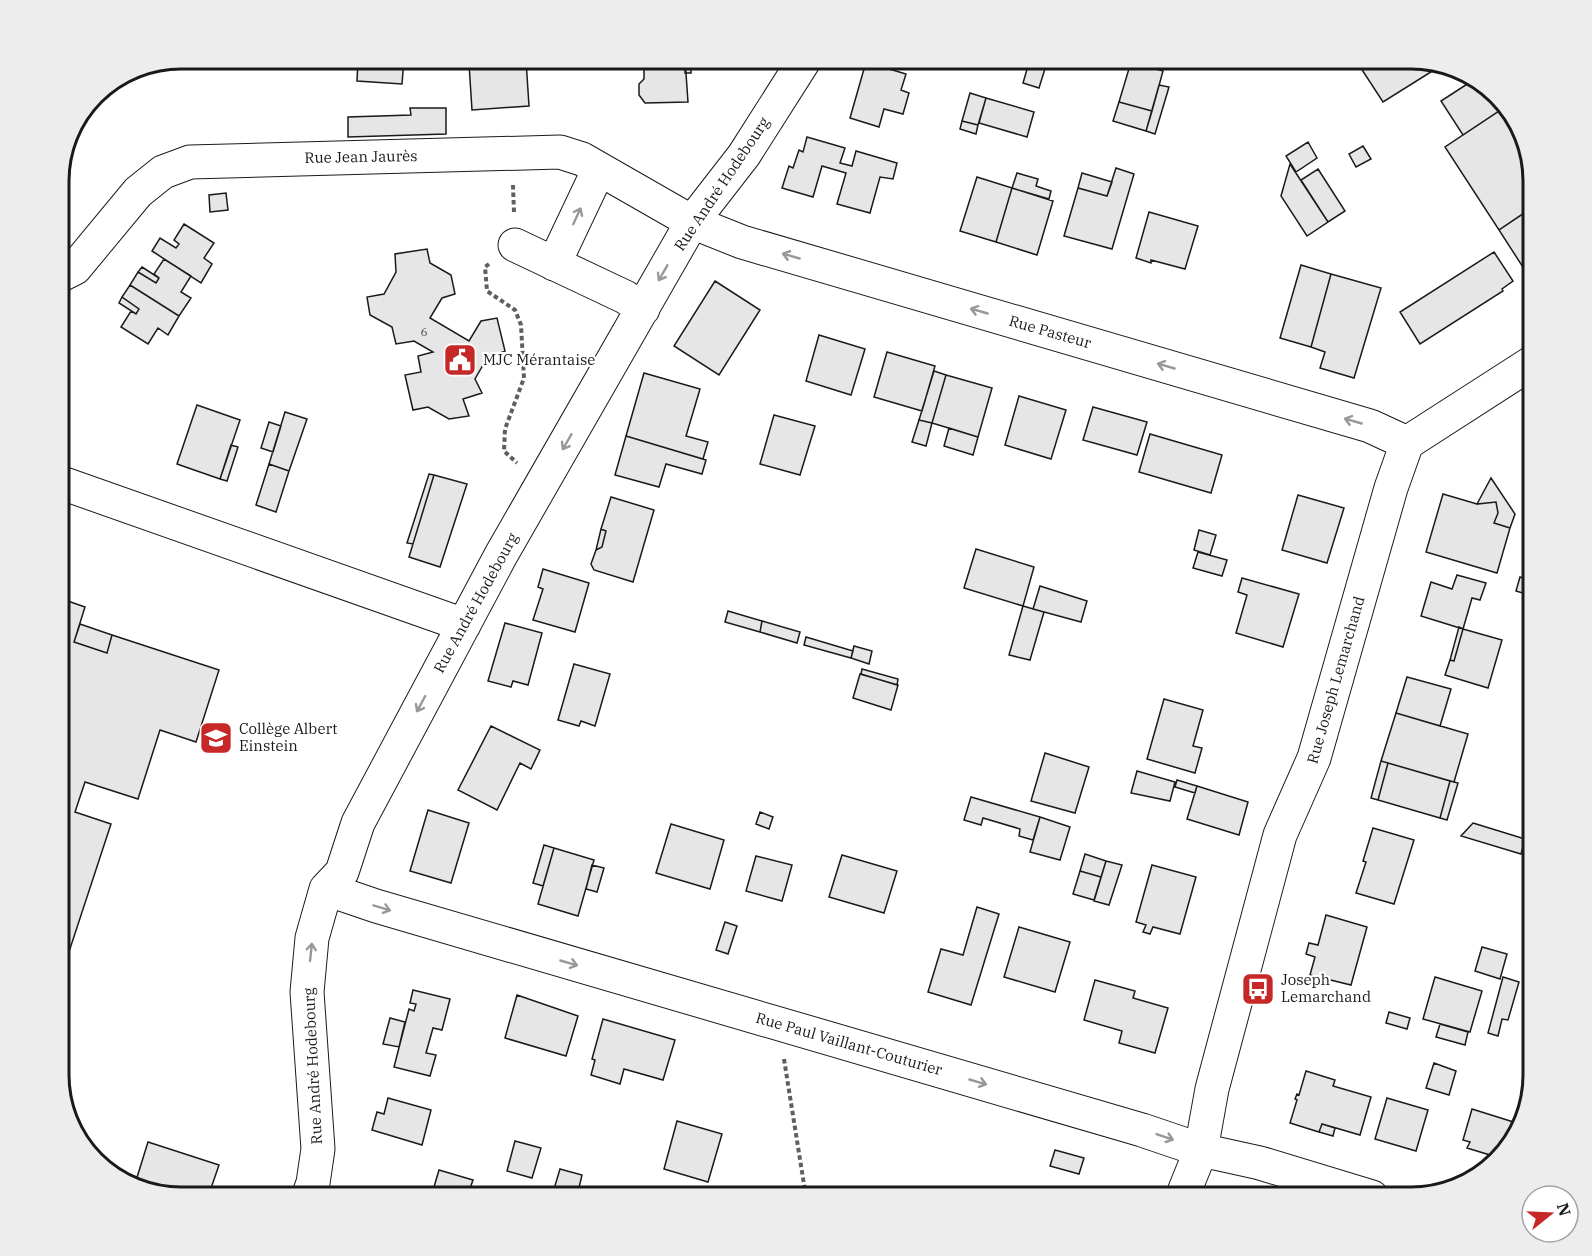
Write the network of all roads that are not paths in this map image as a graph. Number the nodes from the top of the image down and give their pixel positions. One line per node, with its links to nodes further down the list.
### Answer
1 (798, 69): 3 (street, Rue André Hodebourg)
2 (599, 169): 3 (street, Rue Jean Jaurès); 5 (street, one-way to 2); 6 (street, Rue Jean Jaurès)
3 (692, 222): 7 (street, Rue André Hodebourg, one-way to 7); 9 (street, Rue Pasteur, one-way to 3)
4 (508, 241): 5 (street)
5 (554, 264): 7 (street)
6 (69, 271)
7 (643, 309): 11 (street, Rue André Hodebourg, one-way to 11)
8 (1523, 368): 9 (street)
9 (1407, 443): 13 (street, Rue Joseph Lemarchand)
10 (69, 486): 11 (street)
11 (464, 625): 12 (street, Rue André Hodebourg, one-way to 12)
12 (326, 889): 13 (street, Rue Paul Vaillant-Couturier, one-way to 13); 14 (street, Rue André Hodebourg, one-way to 12)
13 (1201, 1150): 15 (street, Rue Joseph Lemarchand); 16 (street, Rue Paul Vaillant-Couturier)
14 (312, 1187)
15 (1186, 1187)
16 (1308, 1187)

